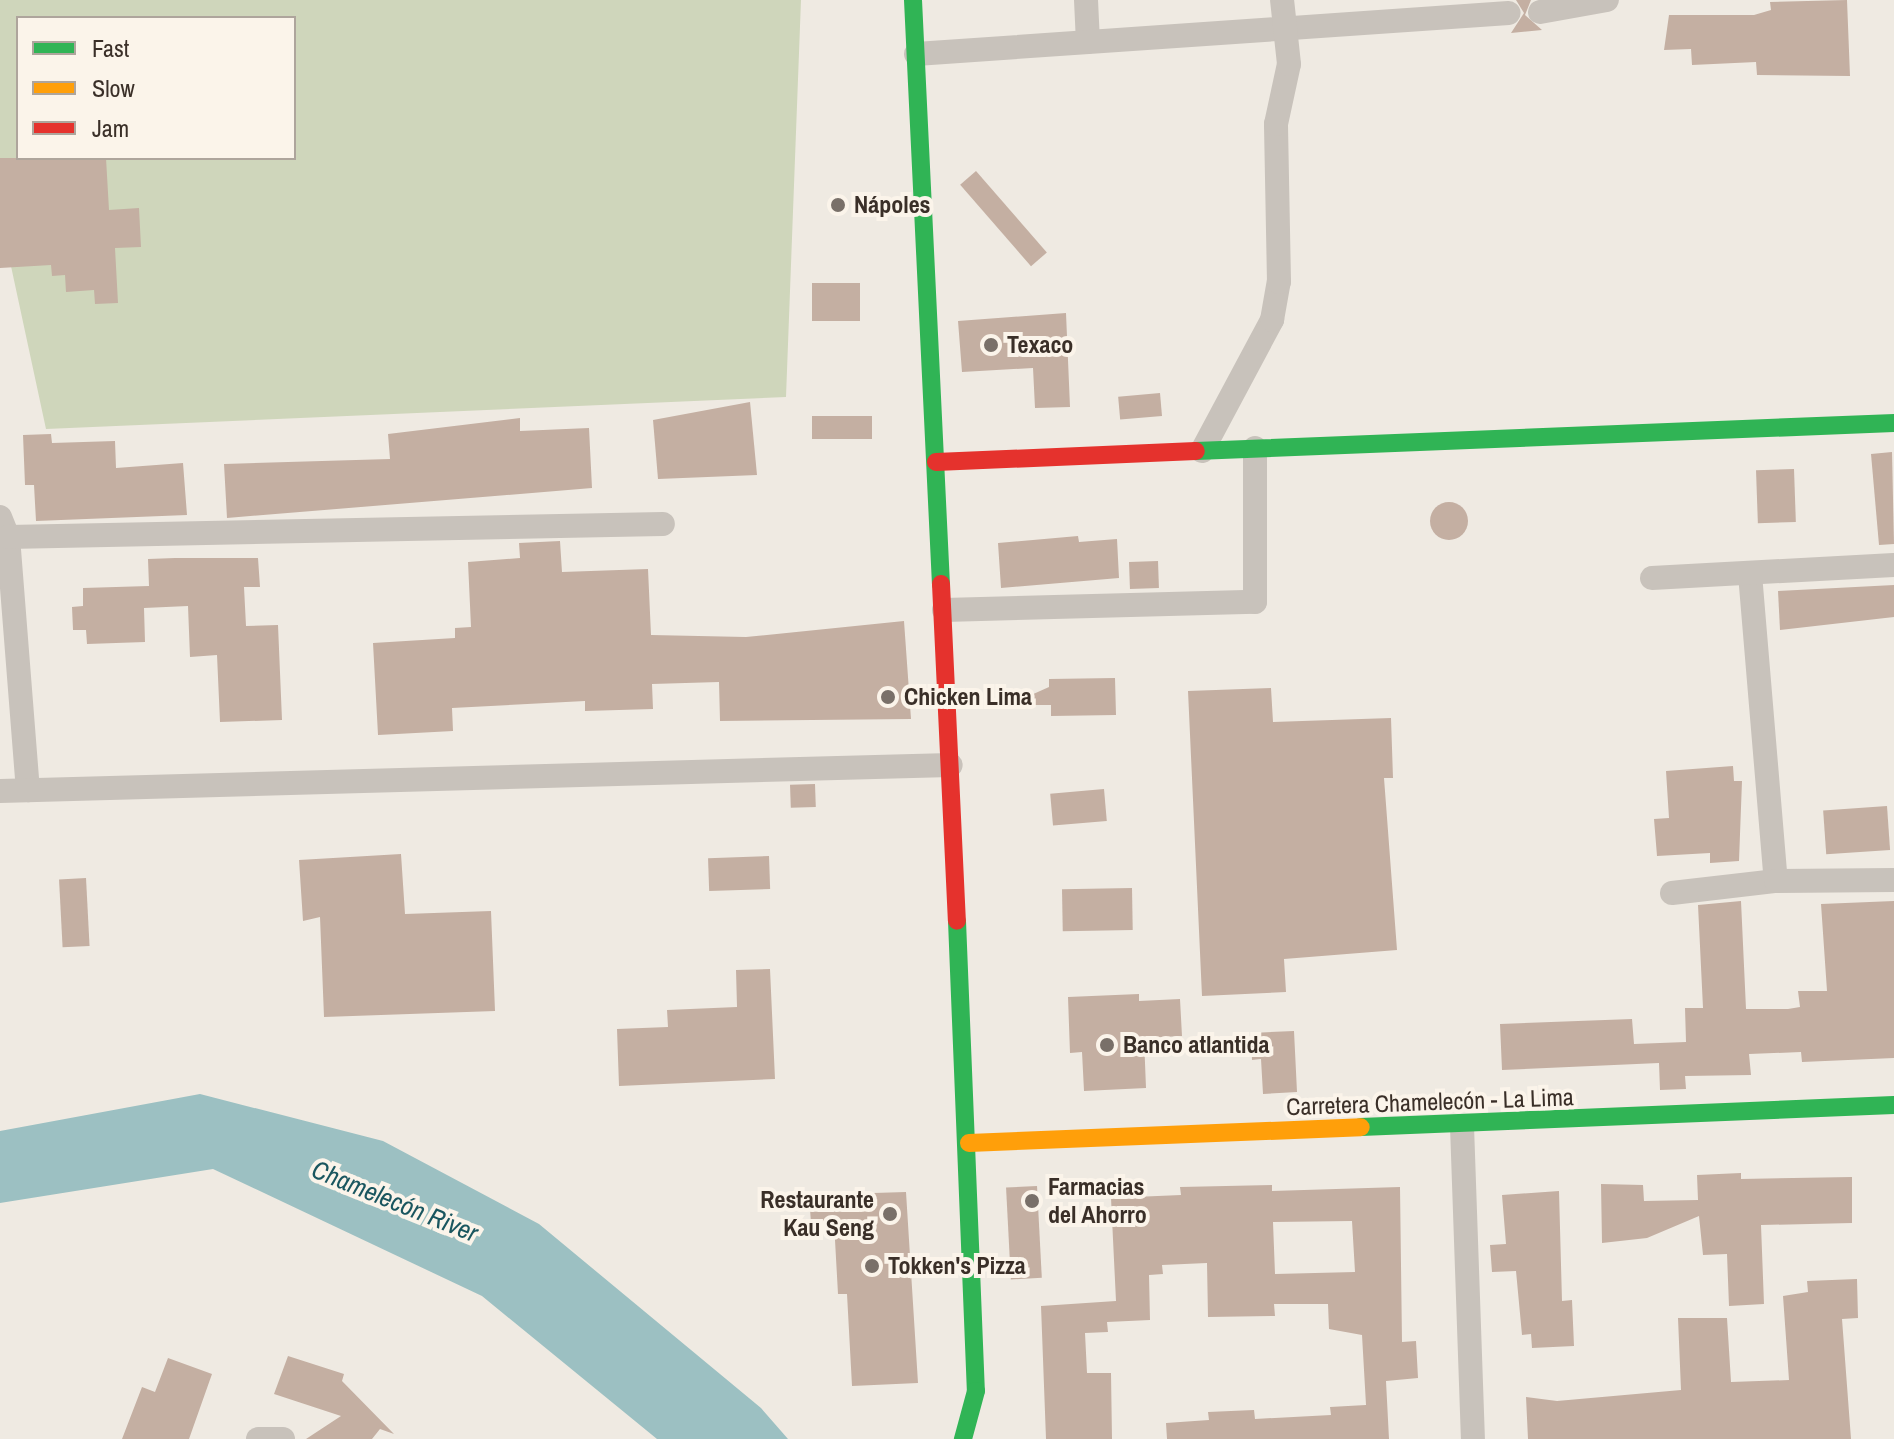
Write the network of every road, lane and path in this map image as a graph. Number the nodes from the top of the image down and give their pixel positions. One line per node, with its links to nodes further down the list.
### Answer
1 (913, 0): 10 (street)
2 (1086, 0): 9 (street)
3 (1282, 0): 8 (street)
4 (1593, 3): 7 (street)
5 (1441, 9): 6 (street); 8 (street)
6 (1495, 9)
7 (1540, 12)
8 (1282, 28): 9 (street); 13 (street)
9 (1088, 42): 10 (street)
10 (916, 54): 14 (street)
11 (1894, 423): 12 (street)
12 (1255, 448): 13 (street); 20 (street)
13 (1202, 451): 14 (street)
14 (936, 462): 20 (street)
15 (663, 524): 16 (street)
16 (4, 527): 22 (street)
17 (1894, 565): 18 (street)
18 (1750, 574): 19 (street); 25 (street)
19 (1652, 578)
20 (944, 610): 21 (street)
21 (951, 765): 22 (street); 29 (street)
22 (28, 790): 23 (street)
23 (0, 791)
24 (1894, 880): 25 (street)
25 (1776, 881): 26 (street)
26 (1672, 893)
27 (1894, 1105): 28 (street, Carretera Chamelecón - La Lima)
28 (1462, 1126): 29 (street, Carretera Chamelecón - La Lima); 31 (street)
29 (969, 1143): 30 (street)
30 (963, 1439)
31 (1473, 1439)

